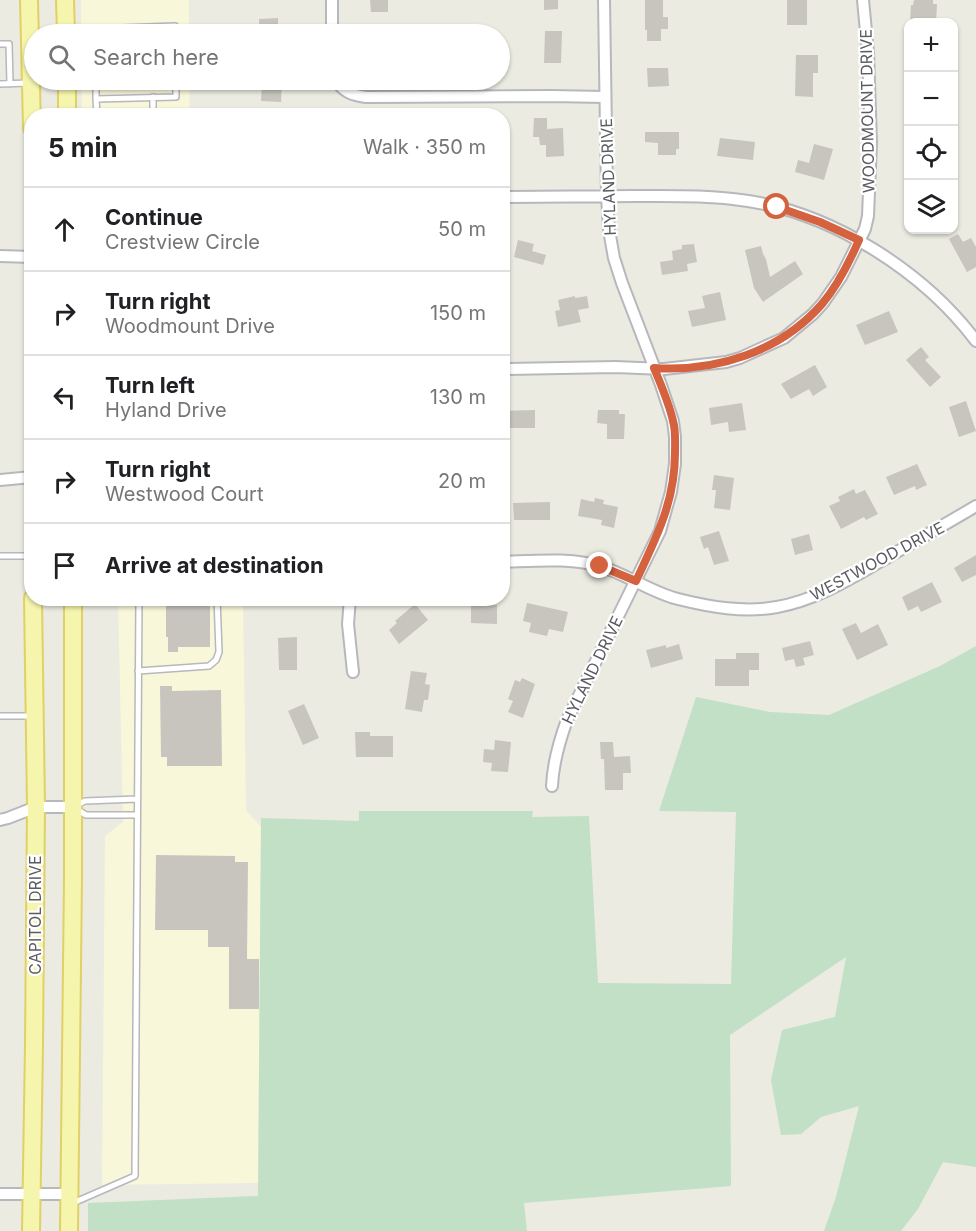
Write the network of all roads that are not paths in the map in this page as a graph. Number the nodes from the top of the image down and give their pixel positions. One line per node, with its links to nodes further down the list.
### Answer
1 (29, 0): 6 (main road)
2 (65, 0): 7 (main road)
3 (332, 0): 8 (street)
4 (604, 0): 20 (street, HYLAND DRIVE)
5 (863, 0): 29 (street, WOODMOUNT DRIVE)
6 (30, 24)
7 (66, 24)
8 (332, 24)
9 (0, 44): 11 (lane)
10 (0, 84): 11 (lane)
11 (10, 84): 12 (lane)
12 (24, 86)
13 (31, 90): 22 (main road)
14 (32, 90): 23 (main road)
15 (67, 90): 24 (main road)
16 (96, 90): 21 (lane)
17 (176, 90): 19 (lane)
18 (345, 90): 20 (street)
19 (153, 97): 21 (lane); 26 (lane)
20 (605, 97): 27 (street, HYLAND DRIVE)
21 (96, 99): 25 (lane)
22 (32, 108)
23 (37, 108)
24 (67, 108)
25 (97, 108)
26 (153, 108)
27 (607, 196): 28 (street); 29 (street); 33 (street, HYLAND DRIVE)
28 (510, 197)
29 (859, 240): 32 (street); 33 (street, WOODMOUNT DRIVE)
30 (0, 256): 31 (street)
31 (24, 257)
32 (976, 341)
33 (654, 368): 34 (street, WOODMOUNT DRIVE); 41 (street, HYLAND DRIVE)
34 (510, 369)
35 (24, 478): 36 (street)
36 (0, 480)
37 (976, 506): 41 (street, WESTWOOD DRIVE)
38 (0, 556): 39 (lane)
39 (24, 556)
40 (510, 562): 41 (street, WESTWOOD DRIVE)
41 (636, 581): 51 (street, HYLAND DRIVE)
42 (33, 606): 50 (main road, CAPITOL DRIVE)
43 (72, 606): 54 (main road)
44 (139, 606): 47 (lane)
45 (217, 606): 47 (lane)
46 (349, 606): 48 (street)
47 (138, 671): 52 (lane)
48 (353, 672)
49 (0, 716): 50 (lane)
50 (34, 716): 53 (main road, CAPITOL DRIVE)
51 (552, 786)
52 (137, 800): 54 (lane); 55 (lane)
53 (36, 807): 54 (street); 56 (street); 58 (main road, CAPITOL DRIVE)
54 (73, 807): 55 (lane); 59 (main road)
55 (137, 815): 59 (lane)
56 (0, 820)
57 (0, 1194): 58 (street)
58 (32, 1194): 59 (street); 60 (main road, CAPITOL DRIVE)
59 (69, 1200): 61 (main road)
60 (31, 1231)
61 (69, 1231)

